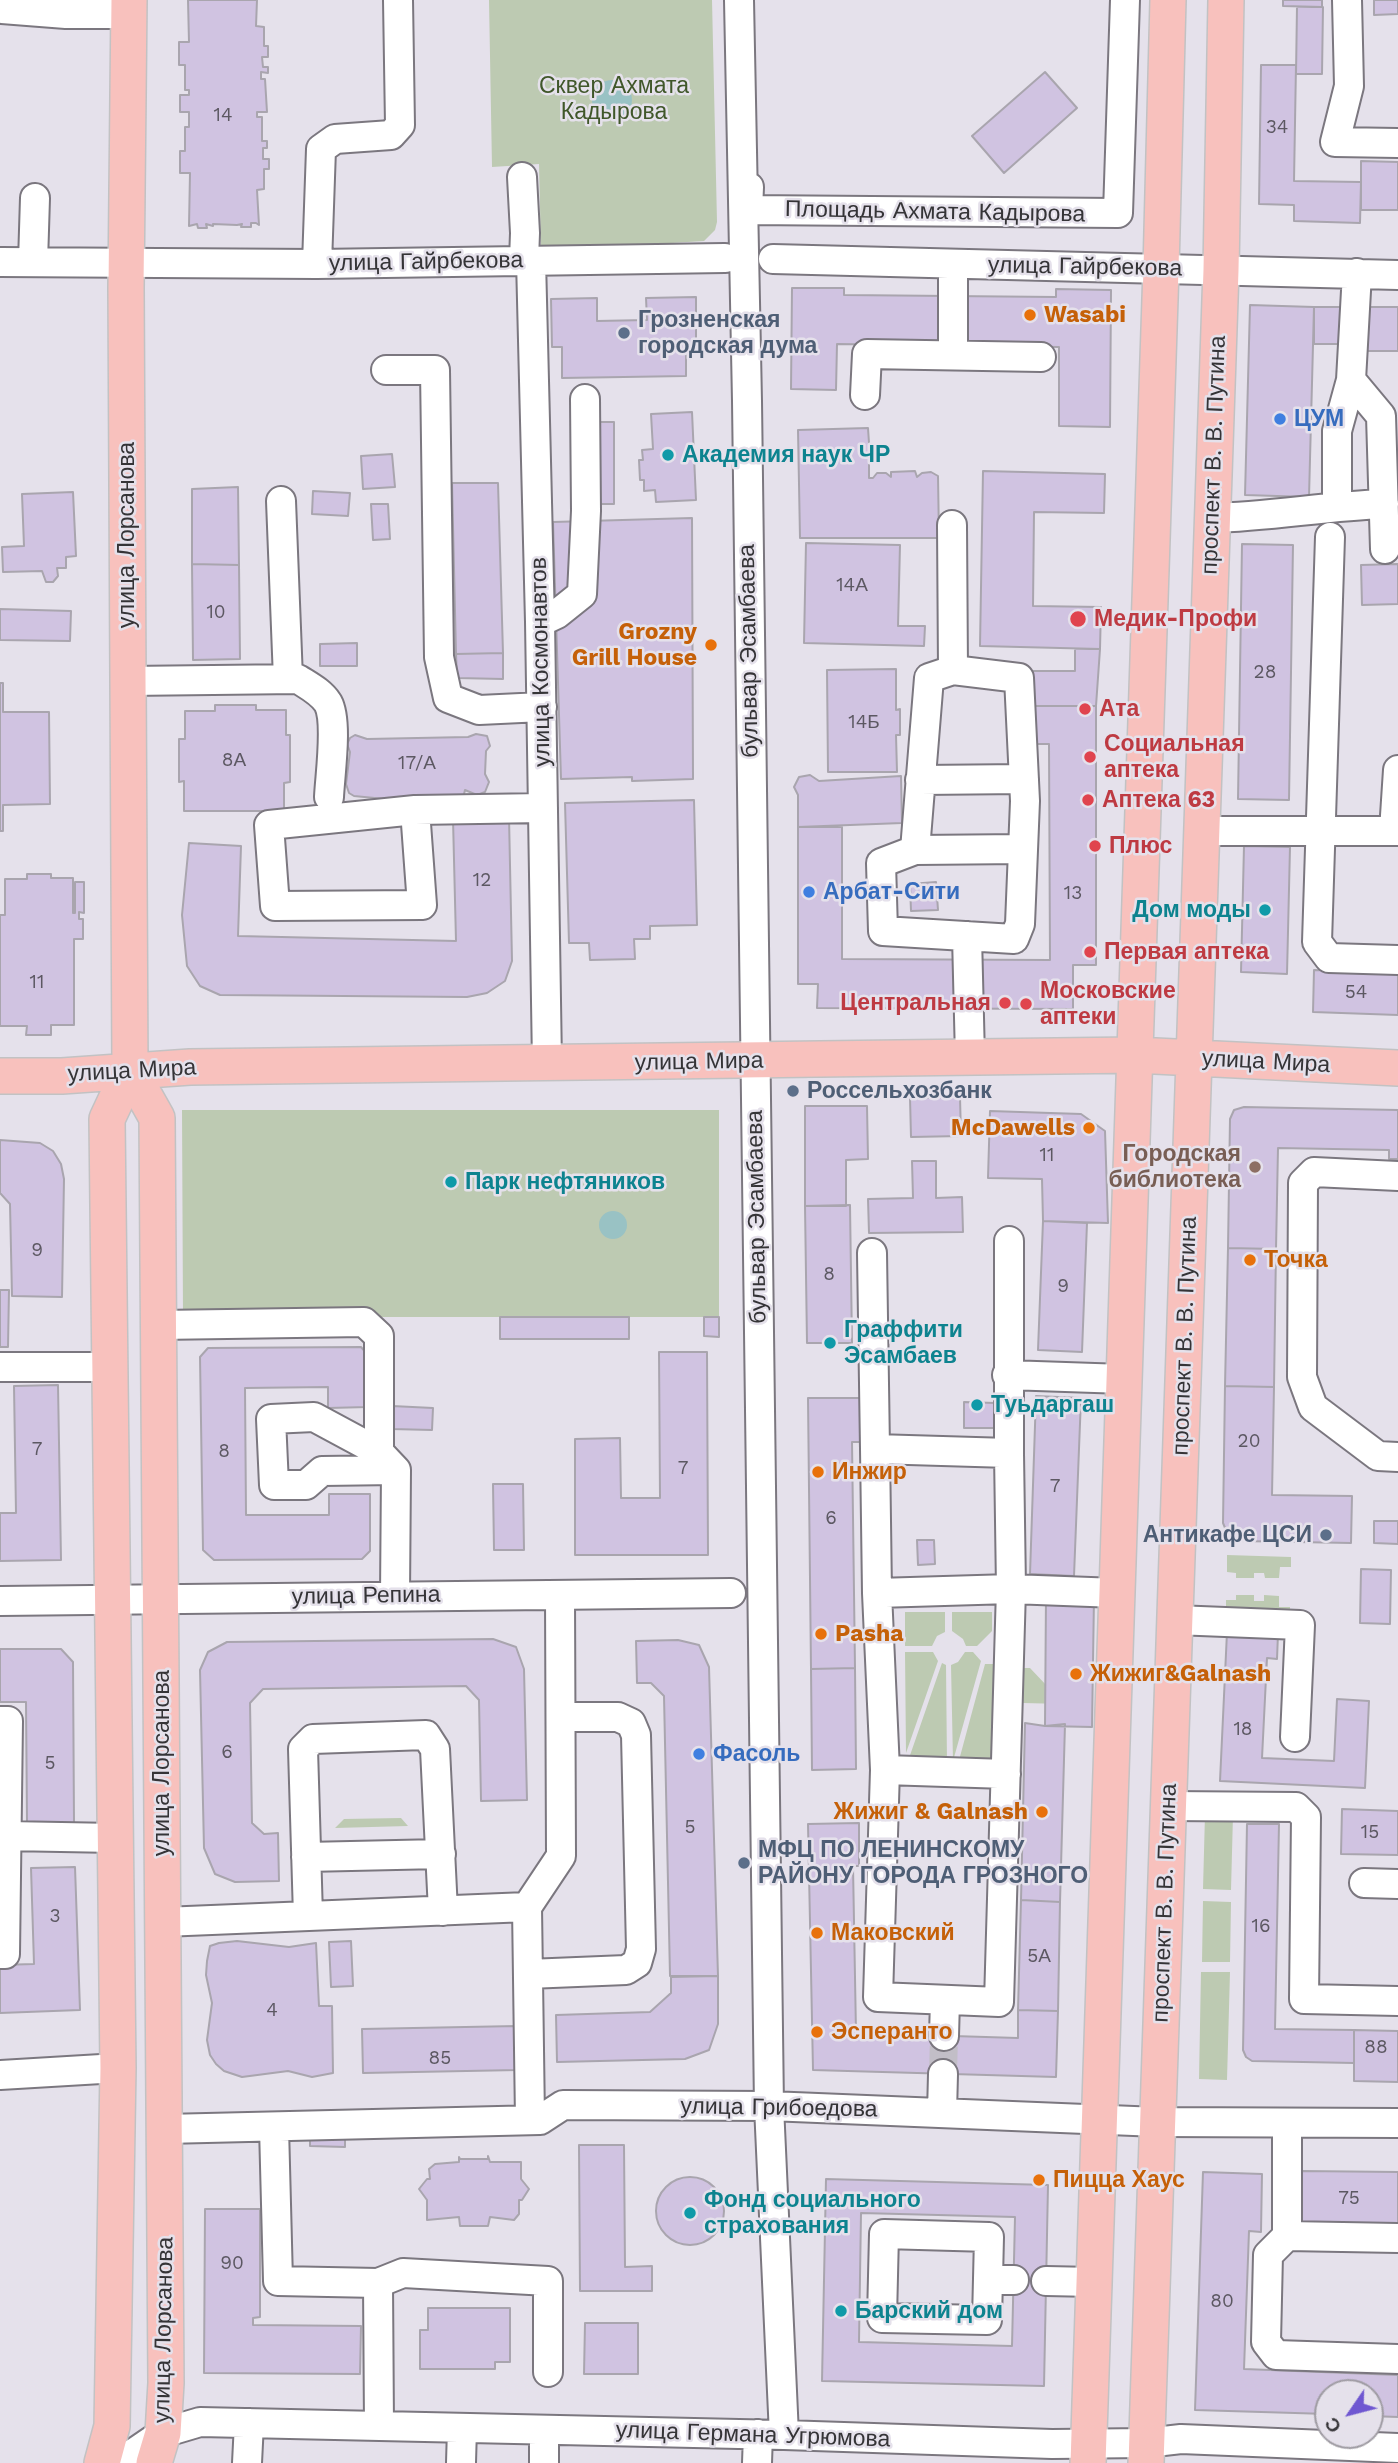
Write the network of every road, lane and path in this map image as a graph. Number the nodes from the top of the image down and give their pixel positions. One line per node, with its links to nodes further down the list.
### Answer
1 (2, 0): 9 (street)
2 (398, 0): 18 (street)
3 (739, 0): 59 (street, бульвар Эсамбаева)
4 (751, 0): 5 (street, Площадь Ахмата Кадырова)
5 (1125, 0)
6 (1168, 0): 21 (main road)
7 (1226, 0): 22 (main road, проспект В. В. Путина)
8 (1347, 0): 10 (street)
9 (129, 7): 20 (main road, улица Лорсанова)
10 (1398, 143)
11 (522, 177): 15 (street, улица Космонавтов)
12 (35, 198): 17 (street)
13 (725, 258): 15 (street, улица Гайрбекова)
14 (773, 259): 19 (street, улица Гайрбекова)
15 (528, 260): 18 (street, улица Гайрбекова); 38 (street, улица Космонавтов)
16 (0, 262): 17 (street, улица Гайрбекова)
17 (33, 262): 20 (street, улица Гайрбекова)
18 (317, 264): 20 (street, улица Гайрбекова)
19 (953, 264): 21 (street, улица Гайрбекова); 25 (street)
20 (127, 265): 41 (main road, улица Лорсанова)
21 (1161, 269): 22 (street, улица Гайрбекова); 56 (main road)
22 (1221, 270): 23 (street, улица Гайрбекова); 34 (main road, проспект В. В. Путина)
23 (1357, 273): 24 (street, улица Гайрбекова); 28 (street)
24 (1398, 275)
25 (953, 355): 26 (street); 29 (street)
26 (1041, 357)
27 (386, 370): 42 (street)
28 (1351, 380): 32 (street); 33 (street)
29 (865, 395)
30 (585, 399): 38 (street)
31 (281, 501): 40 (street)
32 (1384, 504): 33 (street); 37 (street)
33 (1337, 506): 34 (street)
34 (1212, 518): 49 (main road, проспект В. В. Путина)
35 (952, 526): 39 (street)
36 (1330, 537): 50 (street)
37 (1385, 549)
38 (540, 622): 42 (street, улица Космонавтов)
39 (953, 670): 44 (street); 45 (street)
40 (288, 679): 41 (street); 46 (street)
41 (128, 681): 62 (main road, улица Лорсанова)
42 (542, 707): 47 (street, улица Космонавтов)
43 (1398, 770): 51 (street)
44 (1024, 779): 45 (street); 52 (street)
45 (920, 780): 53 (street)
46 (329, 797)
47 (543, 808): 48 (street); 60 (street, улица Космонавтов)
48 (415, 810): 48 (street)
49 (1202, 831): 50 (street); 58 (main road, проспект В. В. Путина)
50 (1320, 831): 51 (street); 55 (street)
51 (1396, 831)
52 (1023, 849): 53 (street); 54 (street)
53 (915, 850): 54 (street)
54 (967, 936): 57 (street)
55 (1398, 960)
56 (1135, 1055): 57 (main road, улица Мира); 58 (main road, улица Мира); 71 (main road)
57 (970, 1058): 59 (main road, улица Мира)
58 (1195, 1059): 61 (main road, улица Мира); 84 (main road, проспект В. В. Путина)
59 (755, 1061): 60 (main road, улица Мира); 109 (street, бульвар Эсамбаева)
60 (547, 1063): 62 (main road, улица Мира)
61 (1398, 1068)
62 (130, 1070): 63 (main road, улица Мира); 67 (main road, улица Лорсанова); 69 (main road, улица Лорсанова)
63 (0, 1076)
64 (1398, 1176): 74 (street)
65 (1009, 1241): 70 (street)
66 (872, 1253): 72 (street)
67 (159, 1325): 80 (street); 81 (main road, улица Лорсанова)
68 (0, 1367): 69 (street)
69 (110, 1367): 82 (main road, улица Лорсанова)
70 (1007, 1375): 71 (street); 73 (street)
71 (1124, 1379): 76 (main road)
72 (875, 1449): 73 (street); 78 (street)
73 (1009, 1453): 75 (street)
74 (1398, 1457)
75 (1011, 1589): 76 (street); 78 (street); 89 (street)
76 (1117, 1592): 112 (main road)
77 (731, 1593): 79 (street, улица Репина)
78 (877, 1593): 88 (street)
79 (560, 1595): 80 (street, улица Репина); 85 (street)
80 (395, 1596): 81 (street, улица Репина)
81 (161, 1598): 82 (street, улица Репина); 100 (main road, улица Лорсанова)
82 (113, 1599): 83 (street, улица Репина); 92 (main road, улица Лорсанова)
83 (0, 1601)
84 (1175, 1620): 87 (street); 90 (main road, проспект В. В. Путина)
85 (561, 1717): 97 (street); 102 (street)
86 (0, 1721): 91 (street)
87 (1295, 1737)
88 (885, 1770): 89 (street); 103 (street)
89 (1006, 1774): 103 (street)
90 (1169, 1806): 104 (street); 113 (main road, проспект В. В. Путина)
91 (6, 1836): 92 (street); 101 (street)
92 (115, 1838): 106 (main road, улица Лорсанова)
93 (441, 1854): 94 (street); 94 (street); 98 (street)
94 (306, 1857): 99 (street)
95 (1364, 1883): 96 (street)
96 (1398, 1884)
97 (527, 1907): 98 (street); 102 (street)
98 (443, 1911): 99 (street)
99 (309, 1916): 100 (street)
100 (163, 1922): 117 (main road, улица Лорсанова)
101 (0, 1954)
102 (528, 1974): 111 (street)
103 (945, 2000): 105 (street)
104 (1398, 2001)
105 (944, 2036)
106 (118, 2068): 108 (street); 138 (main road, улица Лорсанова)
107 (943, 2074): 110 (street)
108 (0, 2075)
109 (769, 2106): 110 (street, улица Грибоедова); 111 (street, улица Грибоедова); 130 (street, бульвар Эсамбаева)
110 (942, 2113): 112 (street, улица Грибоедова)
111 (530, 2120): 116 (street, улица Грибоедова)
112 (1100, 2120): 113 (street, улица Грибоедова); 123 (main road)
113 (1158, 2122): 114 (street, улица Грибоедова); 136 (main road, проспект В. В. Путина)
114 (1287, 2123): 115 (street, улица Грибоедова); 118 (street)
115 (1398, 2123)
116 (274, 2127): 117 (street, улица Грибоедова); 122 (street)
117 (164, 2129): 131 (main road, улица Лорсанова)
118 (1287, 2236): 119 (street); 124 (street)
119 (1398, 2238)
120 (1001, 2280): 120 (street)
121 (1046, 2281): 123 (street)
122 (378, 2283): 125 (street); 127 (street)
123 (1094, 2283): 135 (main road)
124 (1398, 2359)
125 (548, 2372)
126 (249, 2423): 127 (street, улица Германа Угрюмова); 131 (street, улица Германа Угрюмова); 140 (street)
127 (379, 2426): 128 (street, улица Германа Угрюмова)
128 (462, 2428): 129 (street, улица Германа Угрюмова); 141 (street)
129 (544, 2430): 130 (street, улица Германа Угрюмова); 142 (street)
130 (771, 2434): 133 (street, улица Германа Угрюмова); 143 (street, бульвар Эсамбаева)
131 (158, 2448): 139 (street, улица Германа Угрюмова)
132 (1398, 2448): 137 (street, улица Германа Угрюмова)
133 (899, 2451): 134 (street, улица Германа Угрюмова)
134 (999, 2453): 135 (street, улица Германа Угрюмова)
135 (1088, 2453): 136 (street, улица Германа Угрюмова)
136 (1146, 2453): 137 (street, улица Германа Угрюмова)
137 (1358, 2455)
138 (102, 2463)
139 (119, 2463)
140 (247, 2463)
141 (461, 2463)
142 (544, 2463)
143 (757, 2463)

